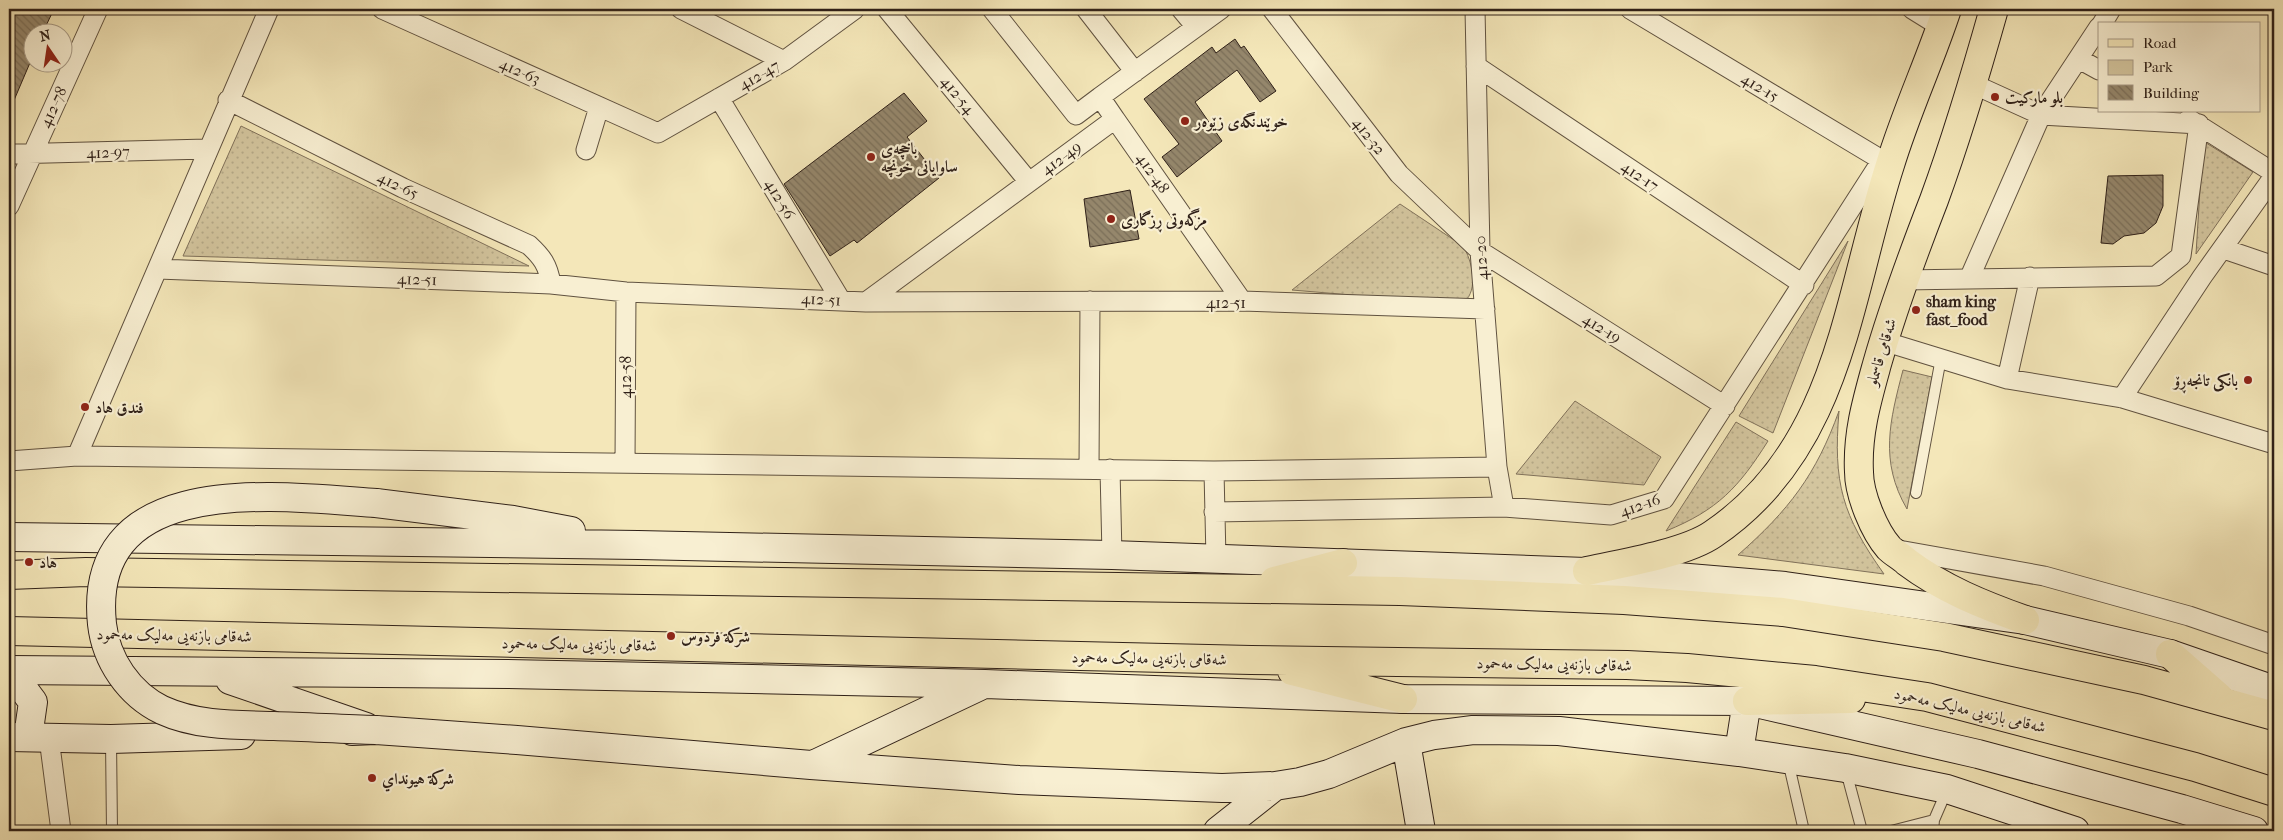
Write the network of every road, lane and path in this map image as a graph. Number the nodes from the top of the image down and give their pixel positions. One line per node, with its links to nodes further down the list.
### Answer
1 (98, 9): 41 (street, 412-78)
2 (268, 9): 29 (street)
3 (382, 9): 30 (street, 412-63)
4 (681, 9): 22 (street)
5 (855, 9): 22 (street, 412-47)
6 (887, 9): 44 (street, 412-54)
7 (992, 9): 32 (street)
8 (1086, 9): 25 (street)
9 (1182, 9): 19 (street)
10 (1221, 9): 19 (street)
11 (1272, 9): 47 (street, 412-32)
12 (1475, 9): 23 (street, 412-20)
13 (1630, 9): 42 (street, 412-15)
14 (1912, 9): 17 (street)
15 (1994, 9): 26 (main road, شەقامی قاسملو)
16 (2111, 9): 18 (street)
17 (1944, 18): 42 (main road)
18 (2103, 22)
19 (1196, 27): 25 (street)
20 (2098, 29): 21 (street)
21 (2078, 59): 24 (street); 33 (street)
22 (784, 61): 28 (street, 412-47)
23 (1476, 66): 47 (street, 412-20); 54 (street, 412-17)
24 (2098, 69)
25 (1135, 72): 27 (street)
26 (1972, 84): 33 (street); 52 (main road, شەقامی قاسملو)
27 (1100, 97): 32 (street); 34 (street)
28 (719, 98): 36 (street, 412-47); 56 (street, 412-56)
29 (228, 100): 38 (street); 53 (street, 412-65)
30 (598, 107): 36 (street, 412-63); 39 (street)
31 (2177, 112): 35 (street)
32 (1076, 115): 37 (street)
33 (2041, 115): 35 (street); 51 (street)
34 (1115, 119): 37 (street, 412-49); 57 (street, 412-48)
35 (2199, 124): 43 (street); 50 (street)
36 (658, 132)
37 (1092, 136): 44 (street, 412-49)
38 (207, 149): 41 (street, 412-97); 49 (street)
39 (586, 150)
40 (9, 154): 41 (street, 412-97)
41 (31, 154): 45 (street, 412-78)
42 (1886, 162): 54 (street, 412-16); 61 (main road)
43 (2274, 175): 46 (street)
44 (1029, 182): 58 (street, 412-49)
45 (9, 206)
46 (2224, 249): 48 (street); 65 (street)
47 (1480, 251): 60 (street, 412-20); 66 (street, 412-19)
48 (2274, 266)
49 (158, 269): 53 (street, 412-51); 68 (street)
50 (2030, 278): 51 (street); 64 (street)
51 (1969, 279): 52 (street)
52 (1903, 280): 62 (main road, شەقامی قاسملو)
53 (551, 284): 55 (street, 412-51)
54 (1804, 285): 66 (street, 412-16)
55 (626, 292): 56 (street, 412-51); 70 (street, 412-58)
56 (840, 299): 58 (street, 412-51)
57 (1242, 301): 59 (street, 412-51); 60 (street, 412-51)
58 (866, 302): 59 (street, 412-51)
59 (1090, 302): 72 (street)
60 (1485, 309): 71 (street, 412-20)
61 (1846, 326): 62 (main road); 84 (main road)
62 (1883, 341): 63 (street); 80 (main road, شەقامی قاسملو)
63 (1941, 358): 64 (street); 75 (lane)
64 (2007, 379): 65 (street)
65 (2122, 398): 67 (street)
66 (1725, 406): 76 (street, 412-16)
67 (2274, 444)
68 (77, 456): 69 (street); 70 (street)
69 (9, 461)
70 (625, 463): 72 (street)
71 (1497, 467): 74 (street); 76 (street, 412-20)
72 (1089, 469): 73 (street)
73 (1110, 469): 74 (street); 81 (street)
74 (1214, 470): 77 (street)
75 (1916, 493)
76 (1504, 507): 77 (street, 412-16)
77 (1214, 512): 82 (street)
78 (9, 537): 79 (main road)
79 (638, 545): 81 (main road); 103 (main road, bridge)
80 (1889, 548): 87 (main road, شەقامی قاسملو); 89 (street)
81 (1112, 555): 82 (main road)
82 (1216, 559): 83 (main road)
83 (1343, 563): 84 (main road); 86 (main road)
84 (1586, 571): 87 (main road)
85 (9, 575): 86 (main road)
86 (1238, 590): 100 (main road)
87 (2025, 620): 90 (main road)
88 (9, 631): 91 (main road, شەقامی بازنەیی مەلیک مەحمود)
89 (2274, 645)
90 (2170, 654): 96 (main road); 100 (main road)
91 (1252, 660): 97 (main road, شەقامی بازنەیی مەلیک مەحمود); 98 (main road)
92 (9, 670): 93 (main road); 101 (main road)
93 (59, 670): 94 (main road); 101 (main road)
94 (210, 673): 95 (main road); 103 (main road)
95 (985, 684): 98 (main road); 109 (main road)
96 (2274, 690)
97 (1927, 697): 99 (main road); 113 (main road, شەقامی بازنەیی مەلیک مەحمود)
98 (1402, 699): 99 (main road)
99 (1747, 701): 107 (main road); 115 (main road)
100 (2224, 701): 102 (main road)
101 (32, 702): 104 (main road)
102 (2274, 716)
103 (376, 730): 105 (main road); 109 (main road)
104 (29, 737): 105 (main road); 116 (street)
105 (111, 739): 117 (lane)
106 (1406, 742): 107 (main road); 111 (main road); 120 (main road)
107 (1739, 752): 108 (main road)
108 (1787, 758): 110 (main road); 121 (lane)
109 (811, 766): 111 (main road)
110 (1845, 768): 112 (main road); 122 (lane)
111 (1275, 786): 118 (main road); 119 (main road)
112 (1947, 789): 114 (lane); 125 (main road)
113 (2274, 792)
114 (1934, 820): 123 (lane); 124 (lane)
115 (2179, 820): 126 (main road)
116 (61, 831)
117 (112, 831)
118 (1218, 831)
119 (1245, 831)
120 (1421, 831)
121 (1804, 831)
122 (1862, 831)
123 (1891, 831)
124 (1933, 831)
125 (2075, 831)
126 (2254, 831)

